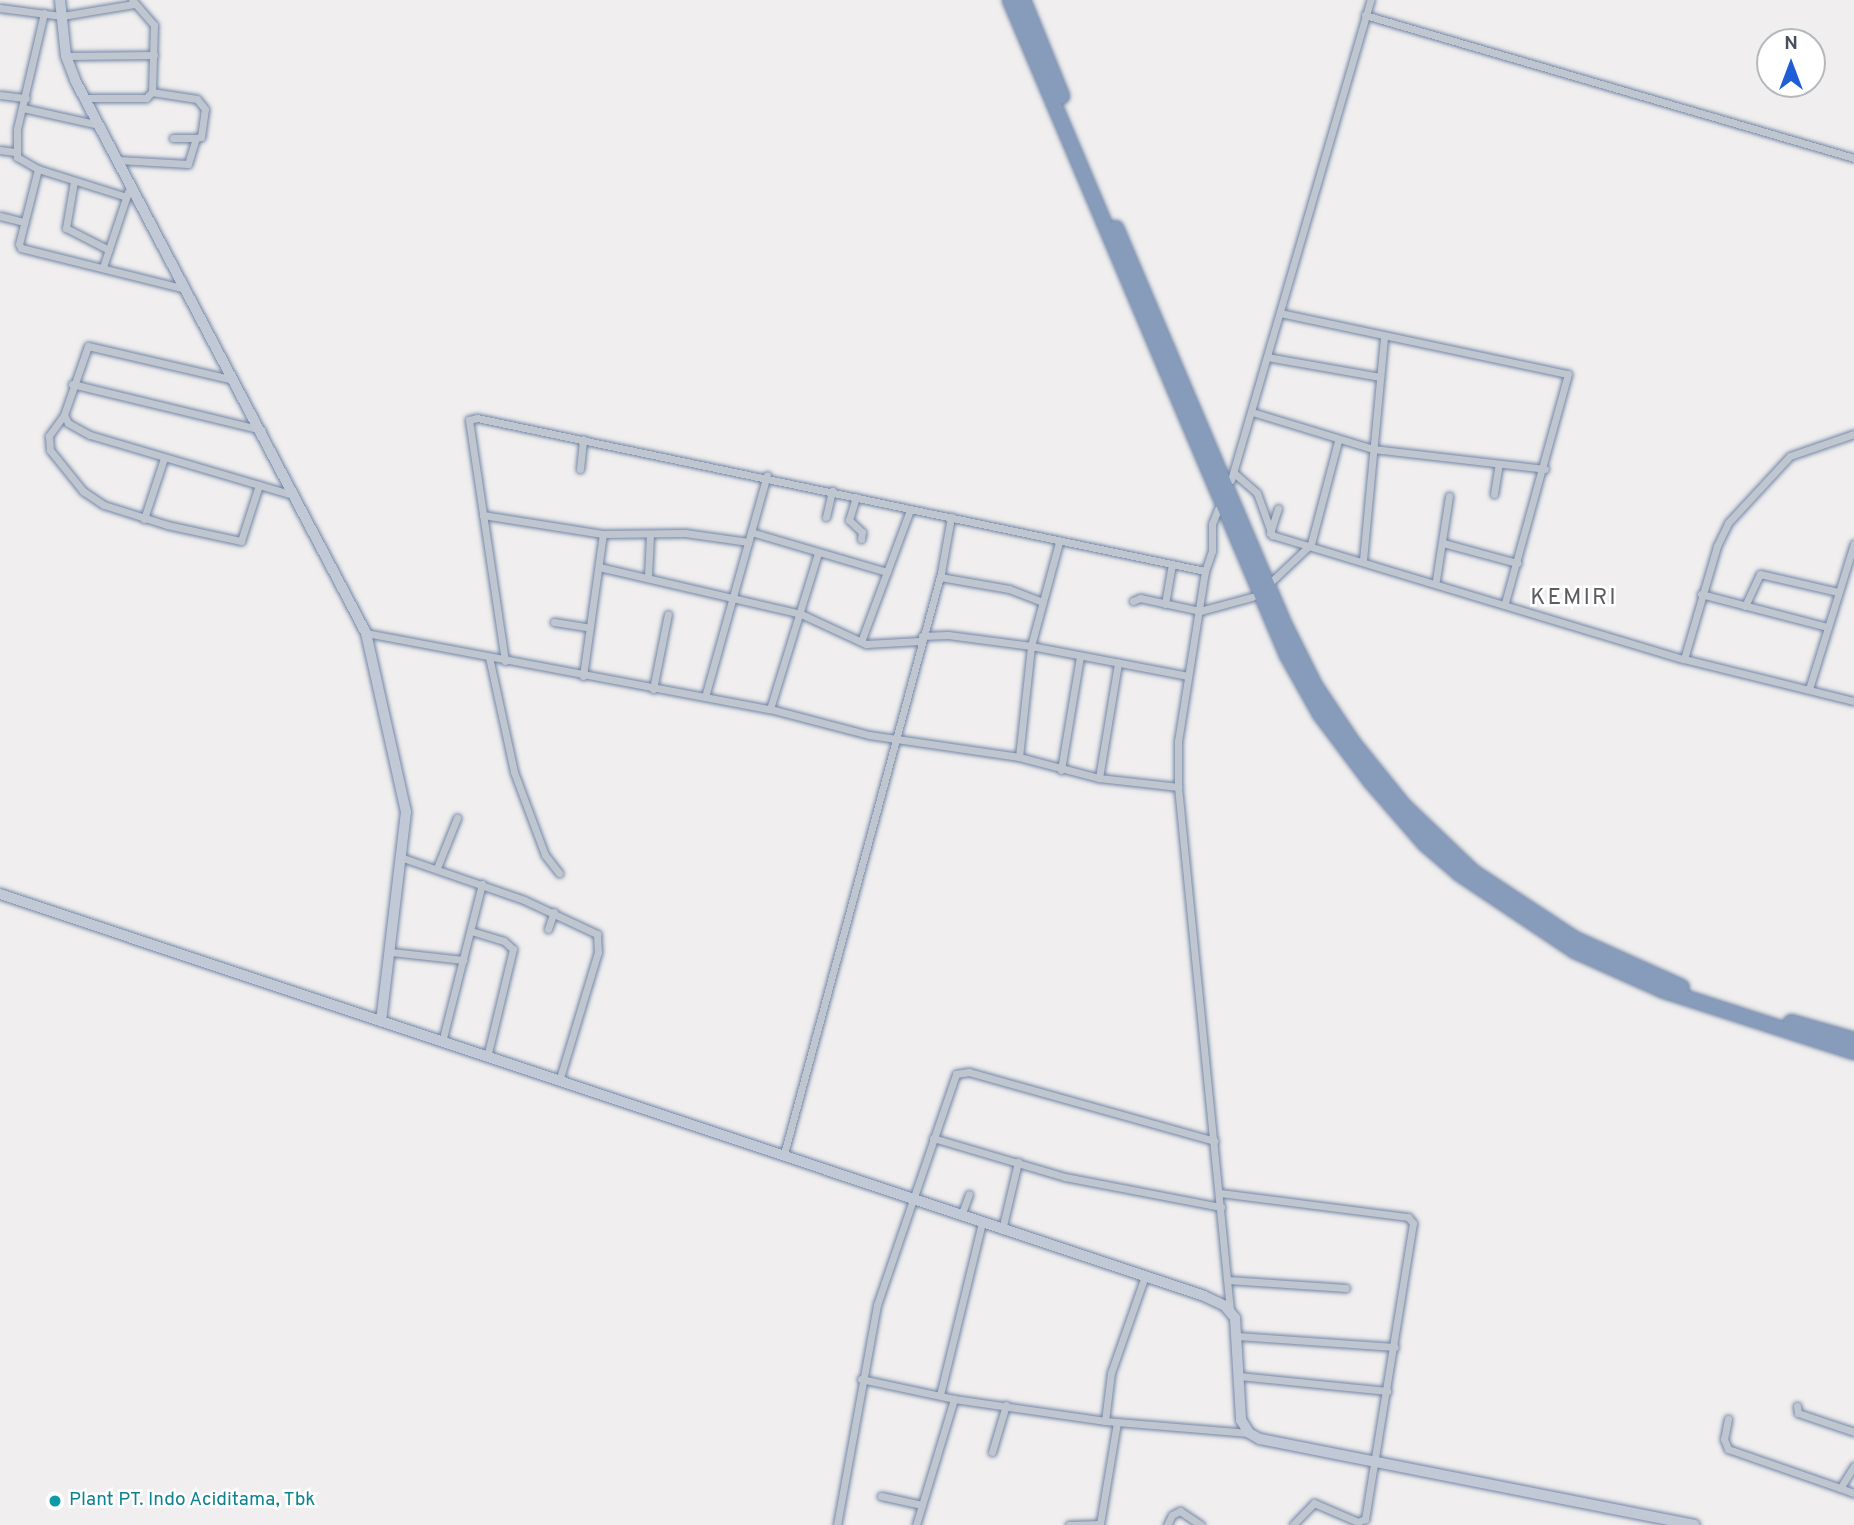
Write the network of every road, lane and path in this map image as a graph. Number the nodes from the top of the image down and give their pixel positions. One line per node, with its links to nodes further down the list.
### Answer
1 (10, 0): 7 (street)
2 (60, 0): 10 (street)
3 (1010, 0): 137 (highway)
4 (1023, 0): 135 (highway)
5 (1370, 0): 9 (street)
6 (133, 2): 10 (street); 11 (street)
7 (4, 9): 8 (street)
8 (44, 13): 10 (street); 15 (street)
9 (1365, 15): 23 (street); 34 (street)
10 (62, 16): 12 (street)
11 (154, 55): 12 (street); 13 (street)
12 (66, 56): 16 (street)
13 (152, 92): 16 (street); 20 (street)
14 (0, 95): 15 (street)
15 (26, 98): 17 (street)
16 (84, 98): 18 (street)
17 (23, 108): 18 (street); 22 (street)
18 (99, 125): 24 (street)
19 (173, 138): 20 (street)
20 (196, 138): 24 (street)
21 (0, 150): 22 (street)
22 (15, 152): 25 (street)
23 (1854, 158)
24 (118, 160): 27 (street)
25 (37, 169): 26 (street); 30 (street)
26 (74, 181): 28 (street); 31 (street)
27 (130, 185): 28 (street); 33 (street)
28 (127, 197): 31 (street)
29 (0, 216): 30 (street)
30 (24, 222): 32 (street)
31 (109, 250): 32 (street)
32 (103, 267): 33 (street)
33 (187, 289): 38 (street)
34 (1280, 313): 35 (street); 36 (street)
35 (1384, 338): 37 (street); 50 (street)
36 (1267, 357): 37 (street); 40 (street)
37 (1380, 377): 46 (street)
38 (236, 380): 39 (street); 42 (street)
39 (72, 384): 41 (street); 42 (street)
40 (1252, 411): 45 (street); 66 (street)
41 (64, 415): 47 (street); 64 (street)
42 (262, 430): 55 (street)
43 (1854, 434): 88 (street)
44 (583, 439): 49 (street); 51 (street); 61 (street)
45 (1338, 441): 46 (street); 73 (street)
46 (1373, 449): 48 (street); 76 (street)
47 (164, 458): 52 (street); 64 (street)
48 (1499, 464): 50 (street); 54 (street)
49 (580, 469)
50 (1545, 469): 78 (street)
51 (767, 475): 53 (street); 65 (street)
52 (259, 485): 55 (street); 64 (street)
53 (832, 491): 57 (street); 62 (street)
54 (1494, 494)
55 (297, 496): 102 (street)
56 (1449, 496): 72 (street)
57 (856, 497): 60 (street); 69 (street)
58 (1278, 508): 66 (street)
59 (1218, 509): 80 (street)
60 (909, 510): 63 (street); 82 (street)
61 (483, 515): 67 (street); 109 (street)
62 (826, 517)
63 (951, 517): 71 (street); 84 (street)
64 (144, 519)
65 (751, 532): 70 (street); 75 (street)
66 (1269, 533): 73 (street)
67 (603, 534): 68 (street); 79 (street)
68 (650, 535): 70 (street); 83 (street)
69 (861, 539)
70 (748, 542): 89 (street)
71 (1059, 542): 77 (street); 92 (street)
72 (1443, 543): 78 (street); 86 (street)
73 (1311, 544): 76 (street); 85 (street)
74 (1854, 544): 81 (street)
75 (818, 553): 82 (street); 98 (street)
76 (1363, 560): 86 (street)
77 (1172, 564): 80 (street); 94 (street)
78 (1517, 564): 93 (street)
79 (599, 567): 83 (street); 101 (street)
80 (1205, 571): 96 (street)
81 (1850, 571): 87 (street)
82 (887, 572): 104 (street)
83 (648, 576): 89 (street)
84 (940, 577): 92 (street); 103 (street)
85 (1273, 580)
86 (1436, 580): 93 (street)
87 (1838, 592): 95 (street); 100 (street)
88 (1701, 594): 95 (street); 108 (street)
89 (733, 595): 98 (street); 115 (street)
90 (1252, 597): 96 (street)
91 (1133, 601): 94 (street)
92 (1043, 602): 105 (street)
93 (1505, 602): 108 (street)
94 (1164, 604): 96 (street)
95 (1745, 606): 100 (street)
96 (1200, 611): 112 (street)
97 (668, 614): 113 (street)
98 (801, 614): 104 (street); 117 (street)
99 (554, 622): 101 (street)
100 (1828, 627): 114 (street)
101 (590, 628): 111 (street)
102 (366, 633): 107 (street); 124 (street)
103 (921, 638): 104 (street); 105 (street); 118 (street)
104 (862, 639)
105 (1031, 646): 106 (street); 119 (street)
106 (1080, 657): 110 (street); 120 (street)
107 (491, 658): 109 (street); 126 (street)
108 (1684, 659): 114 (street)
109 (503, 660): 111 (street)
110 (1118, 663): 112 (street); 121 (street)
111 (583, 676): 113 (street)
112 (1188, 676): 122 (street)
113 (653, 689): 115 (street)
114 (1809, 689): 116 (street)
115 (705, 697): 117 (street)
116 (1854, 701)
117 (770, 709): 118 (street)
118 (893, 739): 119 (street); 142 (street)
119 (1019, 757): 120 (street)
120 (1060, 770): 121 (street)
121 (1100, 778): 122 (street)
122 (1178, 787): 141 (street)
123 (457, 818): 125 (street)
124 (403, 858): 125 (street); 132 (street)
125 (437, 867): 127 (street)
126 (559, 873)
127 (482, 884): 129 (street); 131 (street)
128 (0, 894): 134 (street)
129 (554, 912): 130 (street); 139 (street)
130 (548, 929)
131 (471, 931): 133 (street); 138 (street)
132 (391, 951): 133 (street); 134 (street)
133 (464, 960): 136 (street)
134 (381, 1022): 136 (street)
135 (1854, 1040)
136 (442, 1042): 138 (street)
137 (1854, 1052)
138 (487, 1057): 139 (street)
139 (559, 1081): 142 (street)
140 (933, 1138): 141 (street); 143 (street); 146 (street)
141 (1215, 1141): 144 (street)
142 (784, 1154): 146 (street)
143 (1018, 1162): 147 (street); 150 (street)
144 (1220, 1193): 147 (street); 156 (street)
145 (969, 1194): 148 (street)
146 (914, 1200): 148 (street); 158 (street)
147 (1221, 1207): 152 (street)
148 (961, 1216): 149 (street)
149 (982, 1223): 150 (street); 160 (street)
150 (1002, 1230): 151 (street)
151 (1145, 1276): 154 (street); 165 (street)
152 (1228, 1280): 153 (street); 154 (street)
153 (1346, 1288)
154 (1230, 1310): 155 (street)
155 (1237, 1336): 156 (street); 157 (street)
156 (1395, 1348): 159 (street)
157 (1239, 1376): 159 (street); 168 (street)
158 (861, 1379): 160 (street); 176 (street)
159 (1387, 1391): 170 (street)
160 (940, 1395): 161 (street)
161 (954, 1399): 162 (street); 175 (street)
162 (1006, 1405): 165 (street); 169 (street)
163 (1797, 1406): 167 (street)
164 (1728, 1419): 172 (street)
165 (1105, 1421): 166 (street)
166 (1117, 1422): 168 (street); 179 (street)
167 (1854, 1432)
168 (1249, 1433): 170 (street)
169 (992, 1452)
170 (1376, 1461): 182 (street); 183 (street)
171 (1854, 1466): 172 (street)
172 (1840, 1488): 173 (street)
173 (1854, 1493)
174 (881, 1496): 175 (street)
175 (922, 1505): 177 (street)
176 (837, 1525)
177 (916, 1525)
178 (1069, 1525): 179 (street)
179 (1100, 1525)
180 (1167, 1525): 181 (street)
181 (1201, 1525)
182 (1293, 1525)
183 (1695, 1525)

